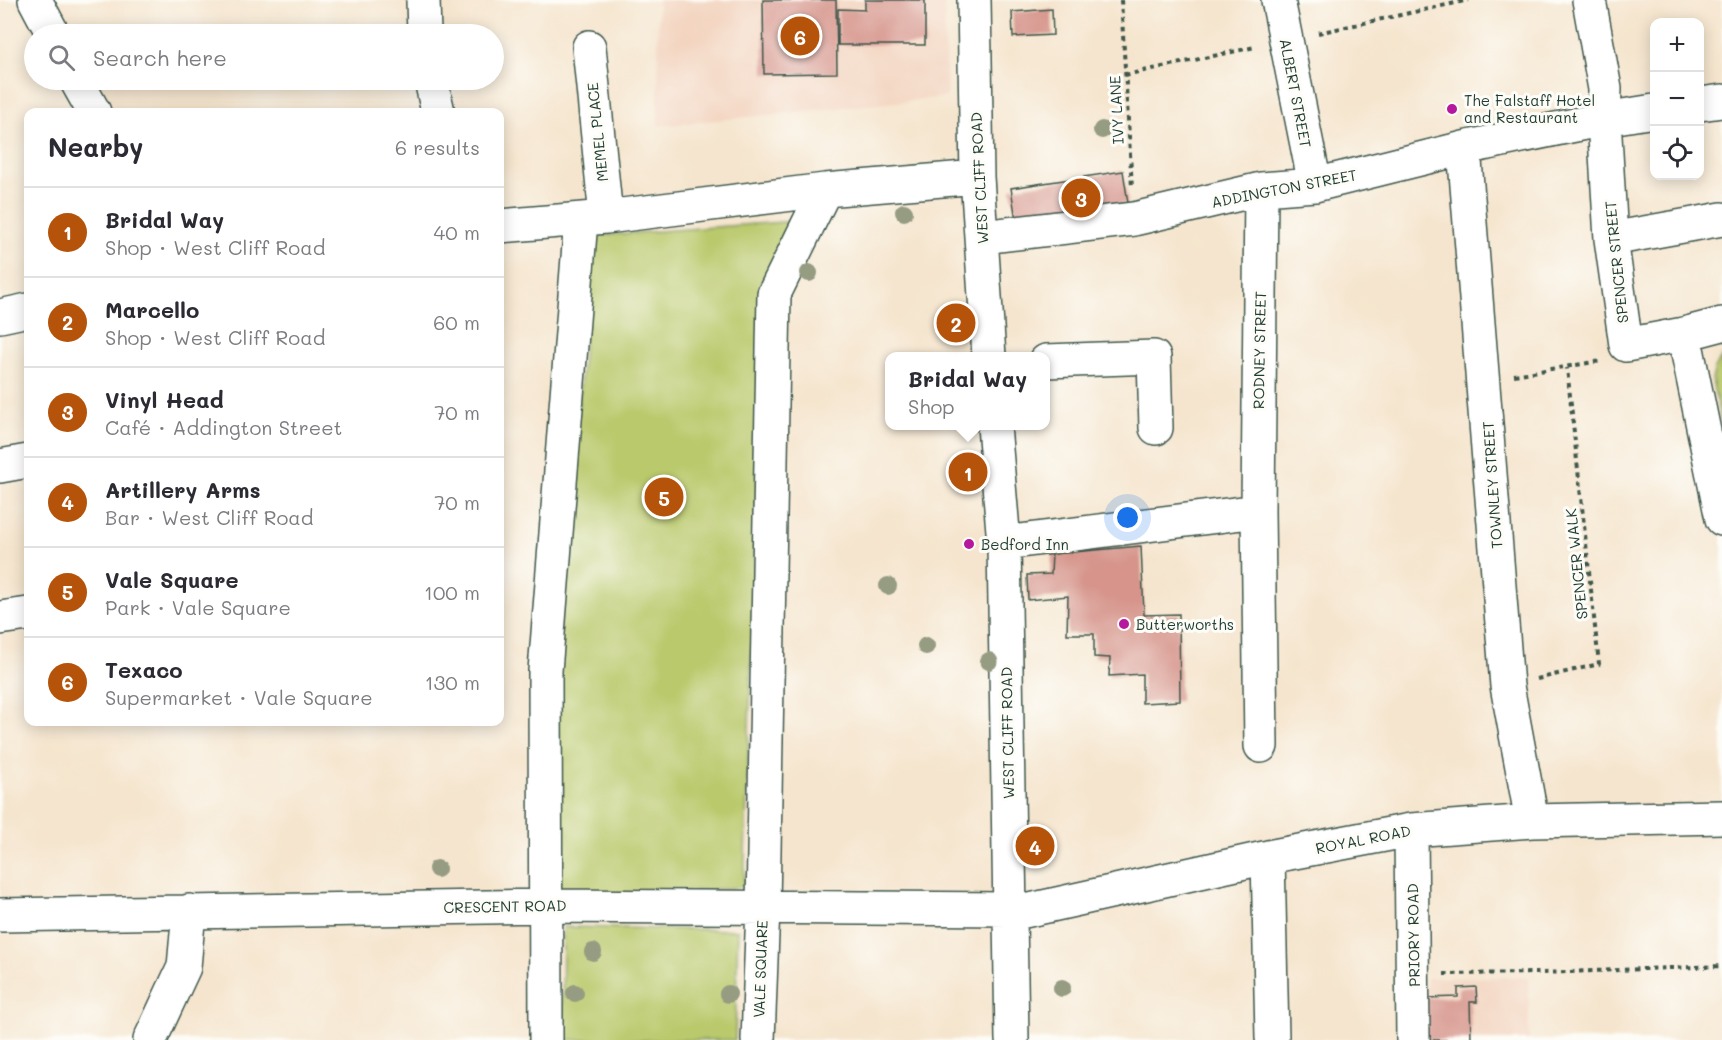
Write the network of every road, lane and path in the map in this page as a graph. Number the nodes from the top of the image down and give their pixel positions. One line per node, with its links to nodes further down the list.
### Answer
1 (35, 0): 8 (street)
2 (423, 0): 9 (street)
3 (974, 0): 22 (street, WEST CLIFF ROAD)
4 (1121, 0): 12 (path, IVY LANE)
5 (1278, 0): 10 (street, ALBERT STREET)
6 (1469, 0): 10 (path)
7 (1589, 0): 20 (street, SPENCER STREET)
8 (48, 24)
9 (424, 24)
10 (1286, 40): 12 (path); 23 (street, ALBERT STREET)
11 (589, 47): 26 (street, MEMEL PLACE)
12 (1125, 75): 27 (path, IVY LANE)
13 (82, 90): 17 (street)
14 (433, 90): 18 (street)
15 (1722, 101): 16 (street)
16 (1704, 103)
17 (92, 108)
18 (437, 108)
19 (1650, 112): 20 (street, ADDINGTON STREET)
20 (1604, 119): 21 (street, ADDINGTON STREET); 31 (street, SPENCER STREET)
21 (1464, 148): 23 (street, ADDINGTON STREET); 40 (street, TOWNLEY STREET)
22 (977, 177): 25 (street); 30 (street, WEST CLIFF ROAD)
23 (1315, 185): 24 (street, ADDINGTON STREET)
24 (1261, 189): 27 (street, ADDINGTON STREET); 45 (street, RODNEY STREET)
25 (825, 190): 26 (street); 58 (street, VALE SQUARE)
26 (593, 219): 29 (street); 56 (street)
27 (1134, 219): 30 (street, ADDINGTON STREET)
28 (1722, 219): 31 (street)
29 (504, 226)
30 (982, 237): 37 (street, WEST CLIFF ROAD)
31 (1611, 239): 36 (street, SPENCER STREET)
32 (24, 311): 33 (street)
33 (0, 316)
34 (1722, 324): 35 (street, SPENCER STREET)
35 (1684, 334): 36 (street, SPENCER STREET); 46 (street)
36 (1626, 345): 39 (path)
37 (989, 352)
38 (1050, 361): 41 (street)
39 (1567, 368): 40 (path); 50 (path, SPENCER WALK)
40 (1483, 379): 50 (street, TOWNLEY STREET)
41 (1156, 428)
42 (994, 430): 47 (street, WEST CLIFF ROAD)
43 (24, 462): 44 (street)
44 (0, 466)
45 (1258, 512): 47 (street); 51 (street, RODNEY STREET)
46 (1722, 519)
47 (1004, 543): 59 (street, WEST CLIFF ROAD)
48 (24, 615): 49 (street)
49 (0, 618)
50 (1507, 686): 53 (street, TOWNLEY STREET)
51 (1261, 746)
52 (1722, 817): 53 (street, ROYAL ROAD)
53 (1532, 821): 54 (street, ROYAL ROAD)
54 (1411, 830): 55 (street, ROYAL ROAD); 62 (street, PRIORY ROAD)
55 (1268, 857): 59 (street, ROYAL ROAD); 63 (street)
56 (546, 906): 58 (street, CRESCENT ROAD); 60 (street, CRESCENT ROAD); 65 (street)
57 (2, 907): 60 (street, CRESCENT ROAD)
58 (763, 907): 59 (street, CRESCENT ROAD); 66 (street, VALE SQUARE)
59 (1010, 909): 67 (street, WEST CLIFF ROAD)
60 (189, 911): 64 (street)
61 (1722, 966): 62 (path)
62 (1413, 974): 68 (street, PRIORY ROAD)
63 (1272, 1038)
64 (150, 1040)
65 (546, 1040)
66 (758, 1040)
67 (1012, 1040)
68 (1413, 1040)

